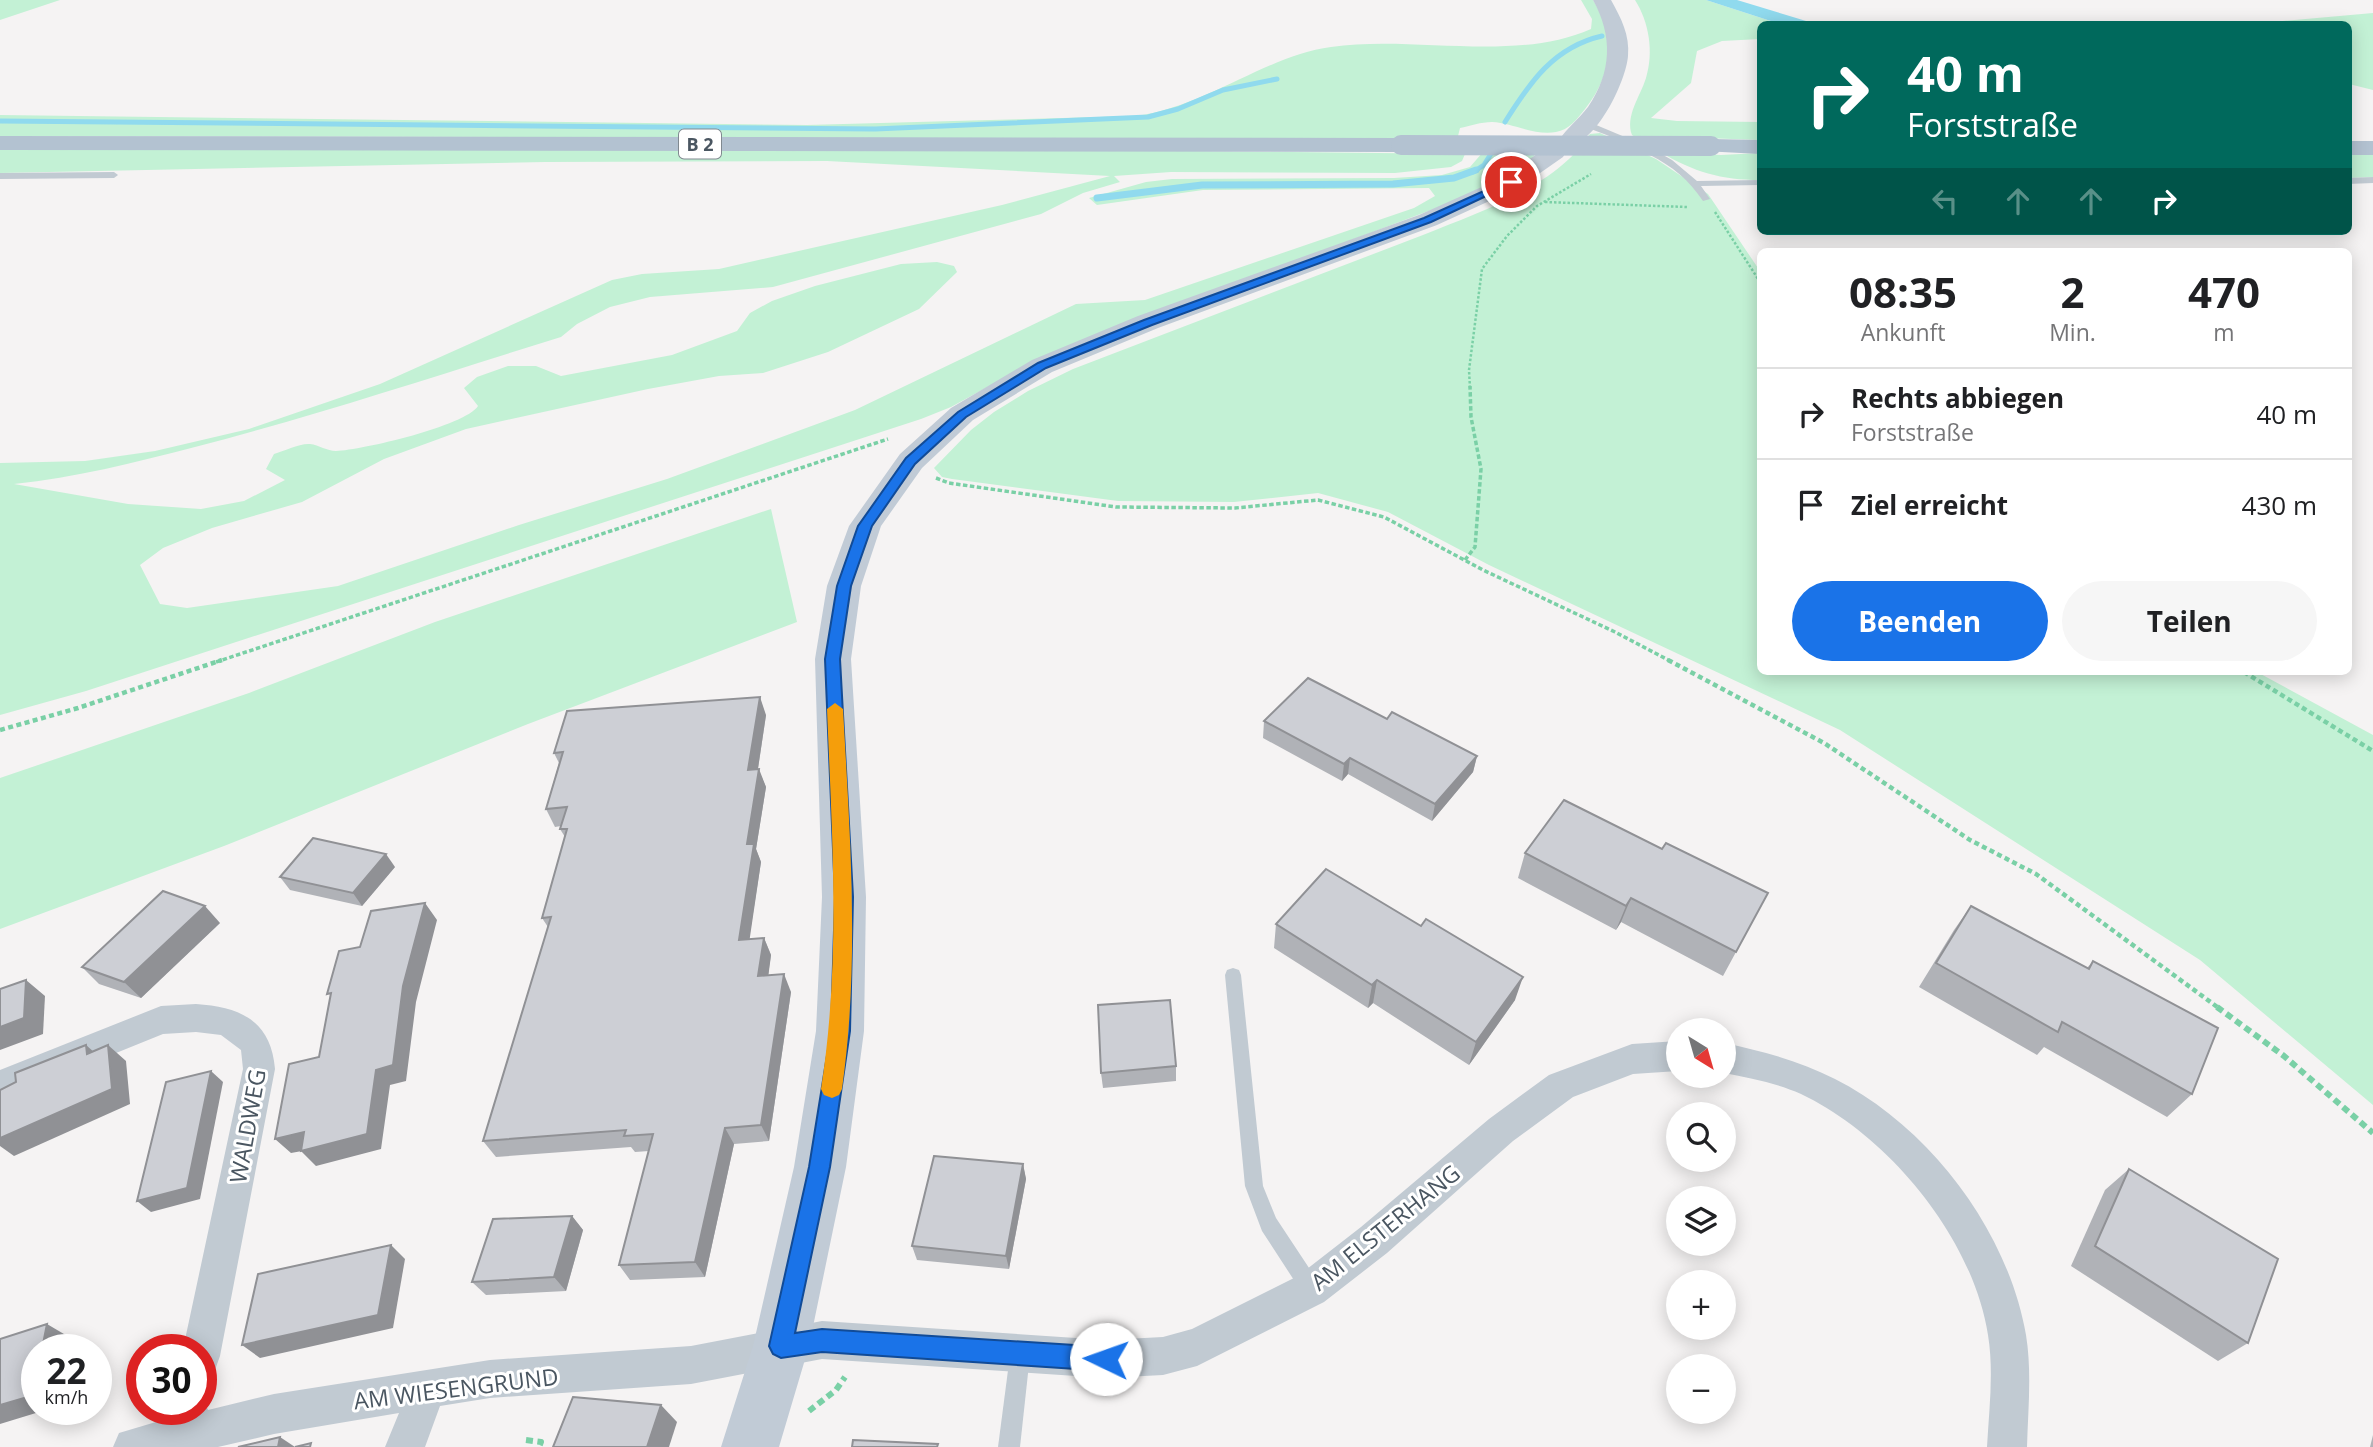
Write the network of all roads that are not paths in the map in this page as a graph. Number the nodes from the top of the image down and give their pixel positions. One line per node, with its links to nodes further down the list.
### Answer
1 (1602, 0): 2 (street)
2 (1586, 124): 3 (lane); 22 (street)
3 (1628, 140)
4 (0, 143): 5 (main road, B 2, bridge)
5 (1757, 146)
6 (2352, 148): 7 (main road)
7 (2373, 148)
8 (1653, 153): 13 (lane)
9 (114, 175): 10 (lane)
10 (0, 176)
11 (2373, 180): 12 (lane)
12 (2352, 181)
13 (1697, 183): 14 (lane); 15 (lane)
14 (1757, 183)
15 (1706, 199)
16 (1233, 975): 20 (lane)
17 (1666, 1057): 20 (street, AM ELSTERHANG)
18 (1736, 1060): 31 (street)
19 (0, 1085): 21 (street, WALDWEG)
20 (1311, 1289): 23 (street, AM ELSTERHANG)
21 (205, 1334)
22 (781, 1346): 23 (street, AM ELSTERHANG); 24 (street, AM WIESENGRUND); 29 (street)
23 (1020, 1355): 30 (lane)
24 (424, 1389): 25 (street, AM WIESENGRUND); 28 (street)
25 (217, 1418)
26 (177, 1425): 27 (street, AM WIESENGRUND)
27 (133, 1447)
28 (405, 1447)
29 (750, 1447)
30 (1009, 1447)
31 (2007, 1447)

